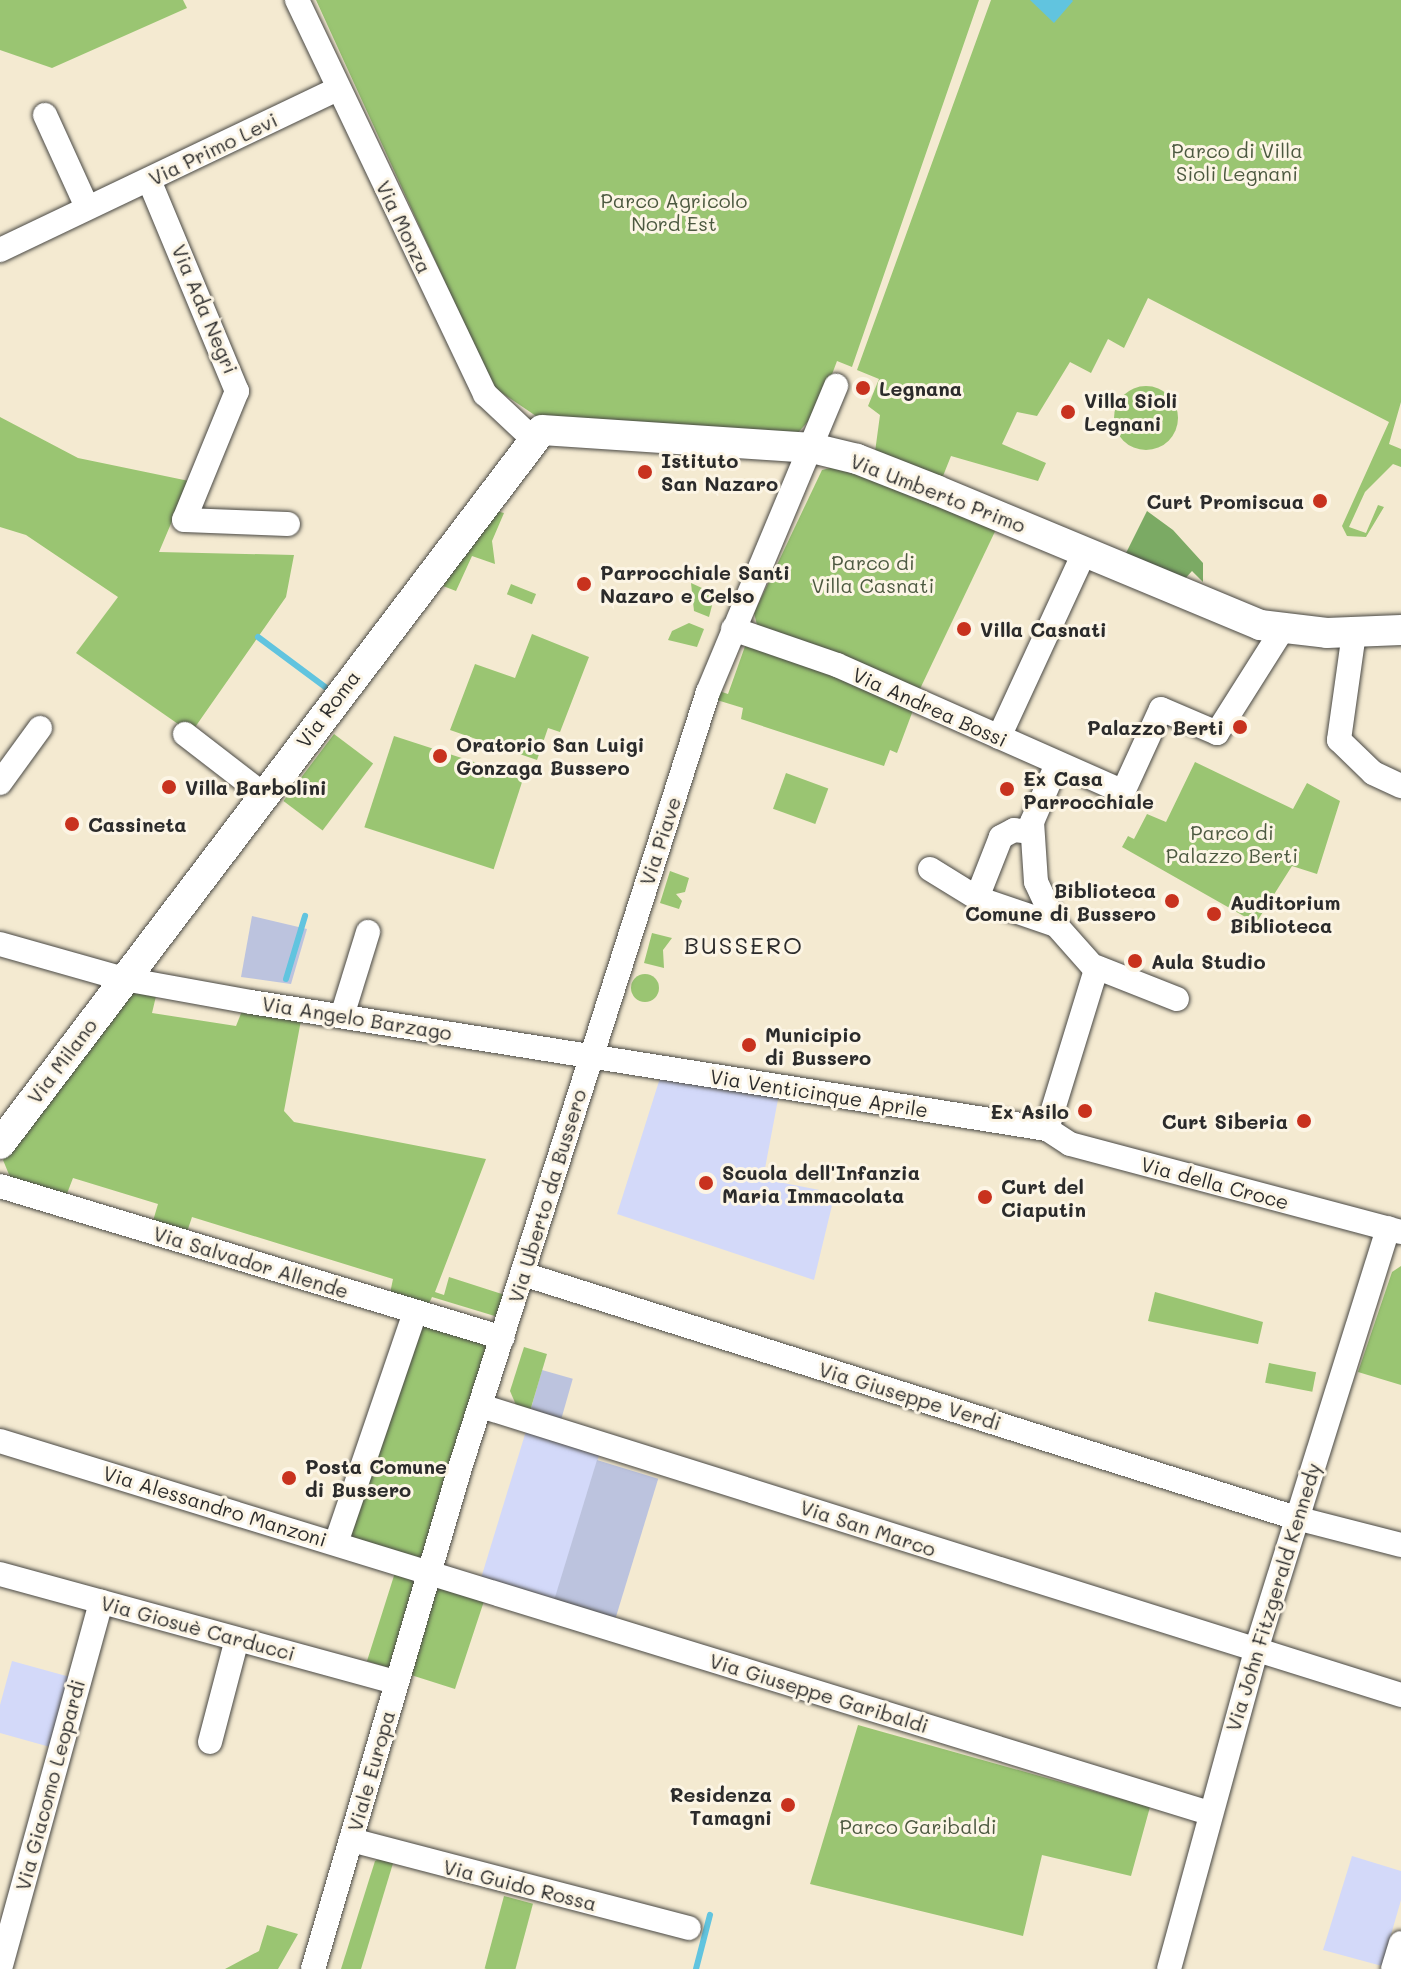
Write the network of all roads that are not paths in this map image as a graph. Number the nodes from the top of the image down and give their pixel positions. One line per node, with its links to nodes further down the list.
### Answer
1 (297, 0): 2 (street, Via Monza)
2 (337, 89): 4 (street, Via Primo Levi); 8 (street, Via Monza)
3 (45, 115): 5 (street)
4 (149, 180): 5 (street, Via Primo Levi); 10 (street, Via Ada Negri)
5 (87, 207): 6 (street, Via Primo Levi)
6 (0, 250)
7 (836, 386): 9 (street, Via Piave)
8 (532, 438): 9 (street, Via Umberto Primo); 22 (street, Via Roma)
9 (812, 448): 11 (street, Via Umberto Primo); 12 (street, Via Piave)
10 (288, 524)
11 (1085, 551): 13 (street, Via Umberto Primo); 18 (street)
12 (733, 629): 18 (street, Via Andrea Bossi); 33 (street, Via Piave)
13 (1282, 630): 15 (street, Via Umberto Primo); 19 (street, Via Andrea Bossi)
14 (1401, 630): 15 (street, Via Umberto Primo)
15 (1354, 633): 21 (street)
16 (40, 728): 20 (street)
17 (185, 734): 22 (street)
18 (999, 737): 19 (street, Via Andrea Bossi)
19 (1057, 764): 23 (street)
20 (0, 783)
21 (1401, 786)
22 (264, 795): 30 (street, Via Roma)
23 (1032, 832): 25 (street); 26 (street)
24 (930, 869): 25 (street)
25 (977, 898): 26 (street)
26 (1051, 917): 29 (street)
27 (368, 932): 32 (street)
28 (0, 944): 30 (street, Via Angelo Barzago)
29 (1096, 967): 31 (street); 34 (street)
30 (124, 979): 32 (street, Via Angelo Barzago); 35 (street, Via Milano)
31 (1177, 999)
32 (342, 1016): 33 (street, Via Angelo Barzago)
33 (591, 1055): 34 (street, Via Venticinque Aprile); 38 (street, Via Uberto da Bussero)
34 (1047, 1129): 37 (street, Via della Croce)
35 (0, 1144)
36 (0, 1186): 39 (street, Via Salvador Allende)
37 (1395, 1230): 43 (street, Via John Fitzgerald Kennedy)
38 (523, 1274): 40 (street, Via Uberto da Bussero); 43 (street, Via Giuseppe Verdi)
39 (415, 1312): 40 (street, Via Salvador Allende); 44 (street)
40 (503, 1338): 41 (street, Via Uberto da Bussero)
41 (481, 1406): 47 (street, Viale Europa); 50 (street, Via San Marco)
42 (0, 1441): 44 (street, Via Alessandro Manzoni)
43 (1296, 1518): 45 (street, Via Giuseppe Verdi); 50 (street, Via John Fitzgerald Kennedy)
44 (336, 1543): 47 (street, Via Alessandro Manzoni)
45 (1401, 1545)
46 (0, 1574): 48 (street, Via Giosuè Carducci)
47 (428, 1574): 51 (street, Viale Europa); 54 (street, Via Giuseppe Garibaldi)
48 (101, 1602): 49 (street, Via Giosuè Carducci); 58 (street, Via Giacomo Leopardi)
49 (237, 1639): 51 (street, Via Giosuè Carducci); 53 (street)
50 (1256, 1650): 52 (street, Via San Marco); 54 (street, Via John Fitzgerald Kennedy)
51 (396, 1682): 55 (street, Viale Europa)
52 (1401, 1695)
53 (210, 1742)
54 (1209, 1813): 60 (street, Via John Fitzgerald Kennedy)
55 (351, 1840): 56 (street, Via Guido Rossa); 59 (street, Viale Europa)
56 (689, 1928)
57 (1401, 1943): 61 (street)
58 (0, 1969)
59 (313, 1969)
60 (1169, 1969)
61 (1393, 1969)

